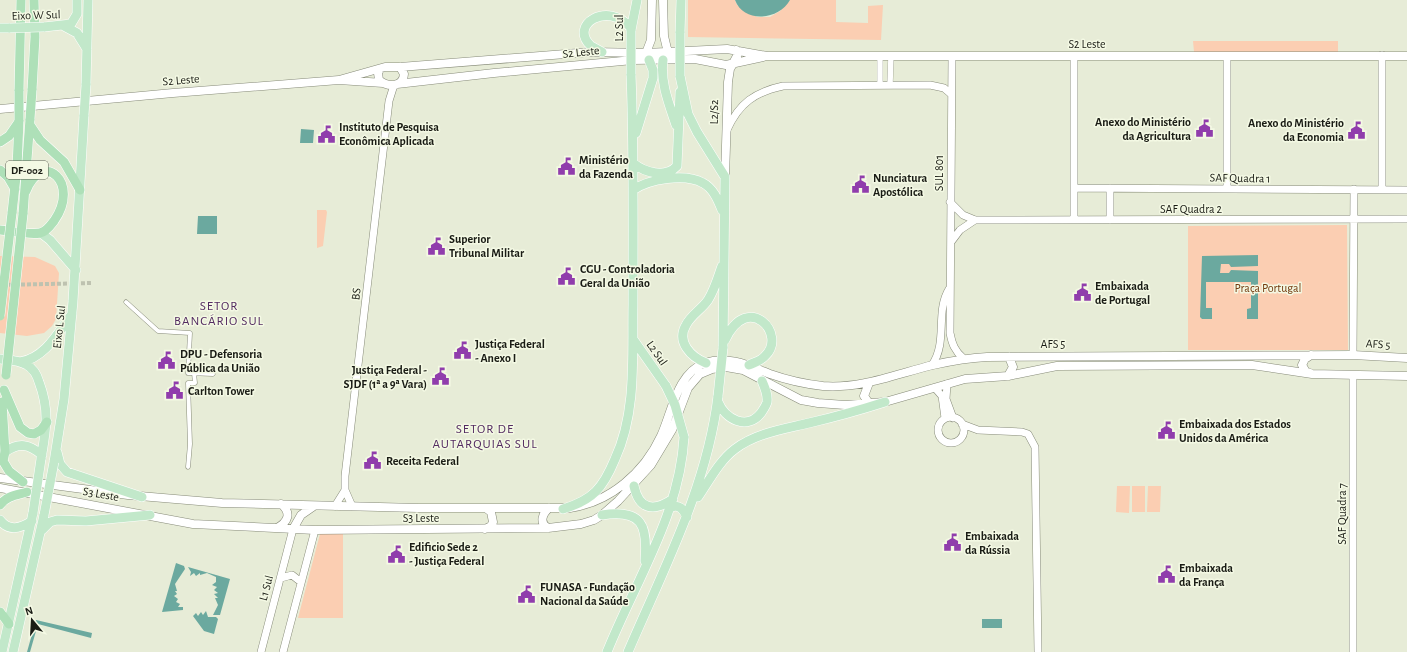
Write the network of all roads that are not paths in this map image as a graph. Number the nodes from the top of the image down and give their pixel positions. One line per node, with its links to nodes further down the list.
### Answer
1 (16, 0): 17 (highway)
2 (21, 0): 17 (highway, DF-002)
3 (34, 0): 18 (highway, DF-002)
4 (39, 0): 18 (highway)
5 (77, 0): 14 (main road, Eixo W Sul)
6 (88, 0): 19 (main road, Eixo L Sul)
7 (631, 0): 16 (main road, L2 Sul)
8 (637, 0): 16 (main road)
9 (652, 0): 33 (main road)
10 (663, 0): 25 (main road)
11 (677, 0): 13 (main road)
12 (681, 0): 13 (main road)
13 (680, 17): 39 (main road, bridge)
14 (64, 26): 15 (main road, Eixo W Sul, bridge); 19 (main road)
15 (0, 28)
16 (631, 30): 22 (main road); 50 (main road, L2 Sul, bridge)
17 (21, 35): 46 (highway, DF-002, bridge)
18 (35, 37): 47 (highway, DF-002, bridge)
19 (88, 50): 61 (main road, Eixo L Sul, bridge)
20 (712, 50): 21 (main road, S2 Leste); 25 (main road, S2 Leste); 34 (main road)
21 (736, 50): 26 (main road, S2 Leste); 35 (main road, L2/S2)
22 (602, 52): 24 (main road, S2 Leste); 33 (main road, S2 Leste)
23 (1382, 55): 31 (main road, S2 Leste); 32 (main road, S2 Leste); 63 (street)
24 (535, 56): 36 (main road, S2 Leste); 38 (main road)
25 (665, 56): 33 (main road, S2 Leste); 34 (main road, S2 Leste); 48 (main road)
26 (767, 56): 27 (main road, S2 Leste); 35 (main road, S2 Leste)
27 (880, 56): 28 (main road, S2 Leste); 42 (street)
28 (891, 56): 29 (main road, S2 Leste); 43 (street)
29 (952, 56): 30 (main road, S2 Leste); 44 (street, SUL 801)
30 (1074, 56): 31 (main road, S2 Leste); 55 (street)
31 (1227, 56): 57 (street)
32 (1407, 56)
33 (648, 57): 38 (main road, S2 Leste); 50 (main road)
34 (711, 63): 35 (main road, S2 Leste)
35 (733, 63): 49 (main road, L2/S2)
36 (400, 67): 37 (main road, S2 Leste); 41 (main road)
37 (380, 69): 40 (main road, S2 Leste); 41 (main road)
38 (533, 69): 41 (main road, S2 Leste)
39 (680, 78): 48 (main road); 54 (main road)
40 (339, 80): 41 (main road, S2 Leste); 45 (main road, S2 Leste)
41 (390, 84): 125 (street, BS)
42 (880, 84): 43 (street); 49 (street)
43 (890, 84): 44 (street)
44 (951, 94): 65 (street, SUL 801)
45 (0, 109)
46 (18, 121): 51 (highway); 59 (highway, DF-002)
47 (30, 122): 60 (highway, DF-002); 61 (highway)
48 (678, 130): 52 (main road)
49 (726, 132): 54 (main road, L2/S2)
50 (633, 141): 52 (main road, L2 Sul)
51 (0, 142)
52 (633, 163): 62 (main road, L2 Sul)
53 (0, 170): 59 (highway)
54 (725, 177): 66 (main road)
55 (1074, 188): 56 (street, SAF Quadra 1); 69 (street)
56 (1110, 188): 57 (street, SAF Quadra 1); 70 (street)
57 (1228, 189): 58 (street, SAF Quadra 1)
58 (1354, 189): 63 (street, SAF Quadra 1); 71 (street)
59 (15, 190): 80 (highway, DF-002, bridge)
60 (26, 190): 73 (highway); 105 (highway, DF-002, bridge)
61 (80, 190): 76 (main road, Eixo L Sul)
62 (633, 190): 66 (main road); 83 (main road, L2 Sul)
63 (1382, 190): 64 (street, SAF Quadra 1)
64 (1407, 190)
65 (950, 202): 68 (street); 74 (street, SUL 801)
66 (724, 214): 75 (main road)
67 (1407, 219): 71 (street, SAF Quadra 2)
68 (975, 220): 69 (street, SAF Quadra 2); 74 (street)
69 (1074, 220): 70 (street, SAF Quadra 2)
70 (1110, 220): 71 (street, SAF Quadra 2)
71 (1353, 220): 86 (street)
72 (0, 230): 73 (highway)
73 (41, 233): 76 (main road)
74 (950, 242): 77 (street, SUL 801)
75 (725, 256): 84 (main road); 92 (main road)
76 (76, 270): 79 (main road, Eixo L Sul)
77 (949, 289): 81 (street, SUL 801); 82 (street, SUL 801)
78 (126, 302): 95 (street)
79 (72, 314): 91 (main road); 117 (main road, Eixo L Sul)
80 (0, 316)
81 (942, 320): 82 (street); 94 (street, SUL 801)
82 (951, 320): 88 (street, SUL 801)
83 (633, 339): 129 (main road, L2 Sul, bridge); 137 (main road)
84 (723, 345): 93 (main road); 106 (main road, bridge)
85 (1312, 355): 86 (main road, AFS 5); 87 (main road, AFS 5); 97 (main road)
86 (1354, 355): 89 (main road, AFS 5)
87 (1009, 357): 88 (main road, AFS 5); 98 (main road)
88 (963, 358): 94 (main road, AFS 5)
89 (1407, 358)
90 (0, 359): 91 (main road)
91 (20, 362): 113 (main road)
92 (706, 363): 93 (main road, AFS 5); 137 (main road, S3 Leste)
93 (749, 365): 102 (main road, AFS 5)
94 (932, 365): 102 (main road, AFS 5)
95 (194, 373): 96 (street); 120 (street)
96 (213, 374)
97 (1312, 374): 98 (main road, AFS 5); 99 (main road, AFS 5)
98 (1008, 376): 103 (main road, AFS 5)
99 (1353, 376): 100 (main road, AFS 5); 161 (street, SAF Quadra 7)
100 (1407, 376)
101 (762, 381): 106 (main road); 109 (main road, AFS 5); 123 (main road, S3 Leste)
102 (869, 383): 109 (main road)
103 (947, 384): 104 (main road, AFS 5); 112 (street)
104 (935, 388): 108 (main road, AFS 5); 111 (street)
105 (4, 390): 107 (highway, DF-002); 113 (highway)
106 (718, 399): 134 (main road)
107 (2, 402): 110 (highway, DF-002); 118 (highway)
108 (885, 402): 109 (main road, AFS 5); 134 (main road)
109 (869, 404)
110 (0, 415)
111 (945, 418): 112 (street); 116 (street)
112 (953, 418): 114 (street)
113 (47, 422): 119 (main road)
114 (962, 424): 115 (street); 116 (street)
115 (978, 430): 116 (street); 154 (street)
116 (961, 438)
117 (56, 447): 127 (main road); 146 (main road, Eixo L Sul, bridge)
118 (5, 452): 119 (main road); 122 (highway)
119 (41, 457): 140 (main road, bridge)
120 (188, 467)
121 (0, 478): 122 (main road, S3 Leste)
122 (23, 482): 127 (main road, S3 Leste)
123 (634, 486): 129 (main road); 139 (main road, S3 Leste)
124 (0, 488): 126 (main road, S3 Leste)
125 (345, 490): 132 (street, BS); 133 (street, BS)
126 (26, 492): 130 (highway); 138 (main road, S3 Leste)
127 (142, 497): 128 (main road, S3 Leste)
128 (281, 504): 131 (main road, S3 Leste); 143 (main road)
129 (672, 504): 141 (main road); 149 (main road, L2 Sul)
130 (0, 505)
131 (314, 506): 132 (main road, S3 Leste); 145 (main road)
132 (335, 506): 133 (main road, S3 Leste)
133 (352, 506): 136 (main road, S3 Leste)
134 (691, 507): 141 (main road)
135 (549, 508): 136 (main road, S3 Leste); 137 (main road, S3 Leste); 144 (main road)
136 (487, 509): 148 (main road)
137 (563, 509)
138 (150, 515): 143 (main road, S3 Leste); 146 (main road)
139 (602, 515): 144 (main road, S3 Leste); 149 (main road)
140 (32, 517): 142 (main road); 153 (main road)
141 (687, 518): 160 (main road)
142 (0, 520)
143 (277, 528): 145 (main road, S3 Leste)
144 (548, 528): 148 (main road, S3 Leste)
145 (294, 529): 147 (main road, S3 Leste); 150 (street, L1 Sul)
146 (42, 530): 156 (main road, Eixo L Sul)
147 (315, 530): 148 (main road, S3 Leste); 151 (street)
148 (485, 530)
149 (644, 568): 159 (main road, L2 Sul)
150 (281, 578): 151 (street); 157 (street, L1 Sul)
151 (301, 582): 158 (street)
152 (0, 612): 153 (highway)
153 (9, 624): 155 (main road)
154 (1034, 651)
155 (2, 652)
156 (13, 652)
157 (261, 652)
158 (284, 652)
159 (607, 652)
160 (628, 652)
161 (1353, 652)

